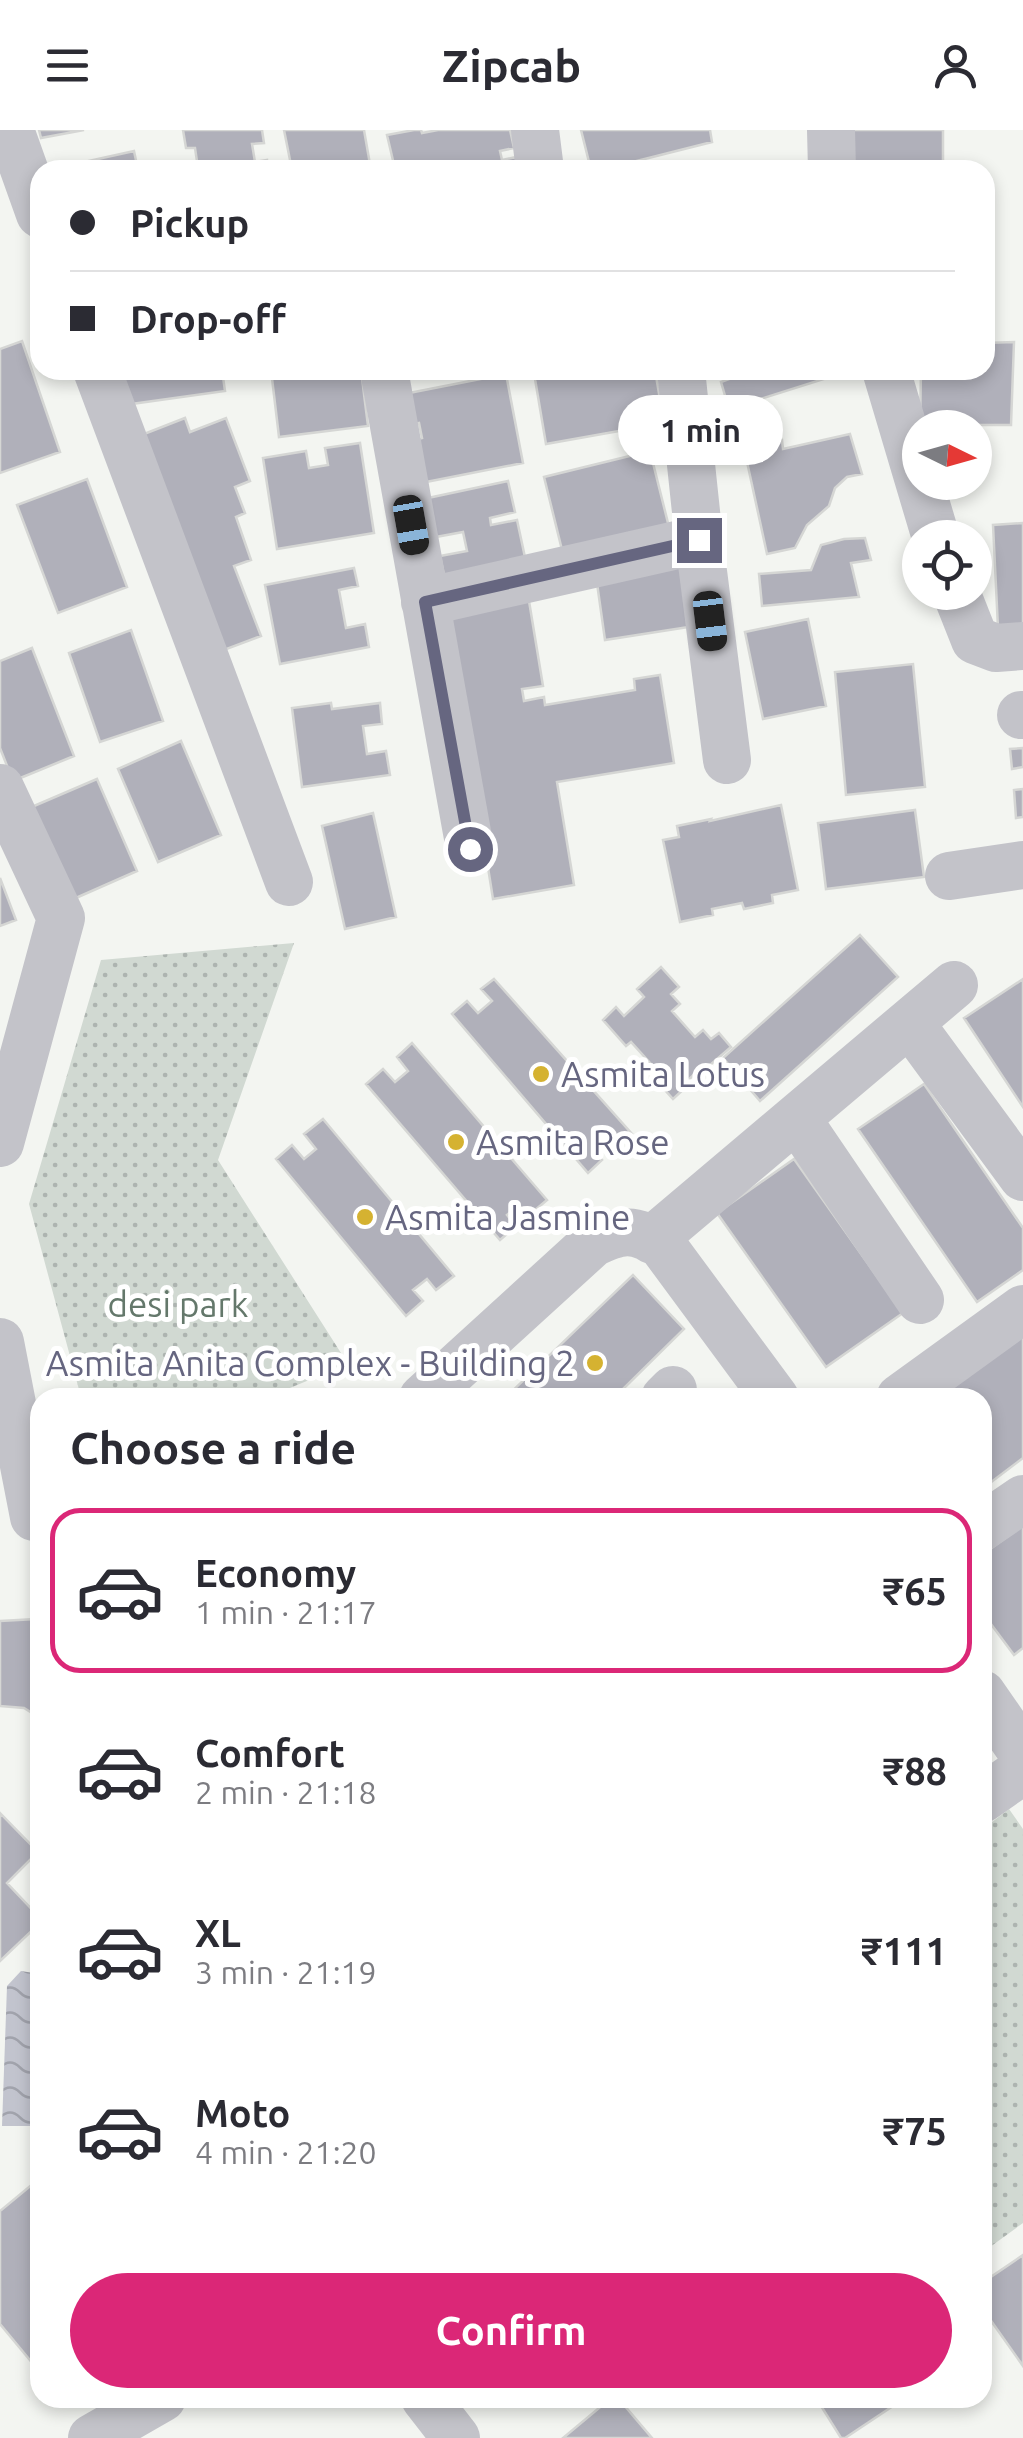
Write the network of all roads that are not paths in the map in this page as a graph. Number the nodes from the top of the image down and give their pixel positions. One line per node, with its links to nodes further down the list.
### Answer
1 (10, 130): 6 (street)
2 (535, 130): 4 (street)
3 (831, 130): 5 (street)
4 (539, 160)
5 (832, 160)
6 (30, 186)
7 (101, 380): 21 (street)
8 (386, 380): 13 (street)
9 (681, 380): 12 (street)
10 (889, 380): 11 (street)
11 (931, 520)
12 (699, 540): 13 (street); 16 (street)
13 (425, 602): 18 (street)
14 (963, 610): 15 (street)
15 (1023, 646)
16 (727, 760)
17 (0, 788): 25 (street)
18 (470, 849)
19 (1023, 865): 20 (street)
20 (949, 876)
21 (288, 882)
22 (954, 985): 23 (street)
23 (910, 1023): 24 (street); 26 (street)
24 (797, 1119): 27 (street); 28 (street)
25 (0, 1143)
26 (1023, 1177)
27 (652, 1240): 31 (street); 32 (street)
28 (920, 1300)
29 (1023, 1309): 33 (street)
30 (0, 1342): 35 (street)
31 (434, 1388)
32 (768, 1388)
33 (914, 1388)
34 (1023, 1499): 36 (street)
35 (25, 1518)
36 (992, 1521)
37 (992, 1708): 38 (street)
38 (1023, 1753)
39 (1023, 1770): 40 (street)
40 (992, 1791)
41 (144, 2408): 43 (street)
42 (433, 2408): 44 (street)
43 (92, 2438)
44 (456, 2438)

